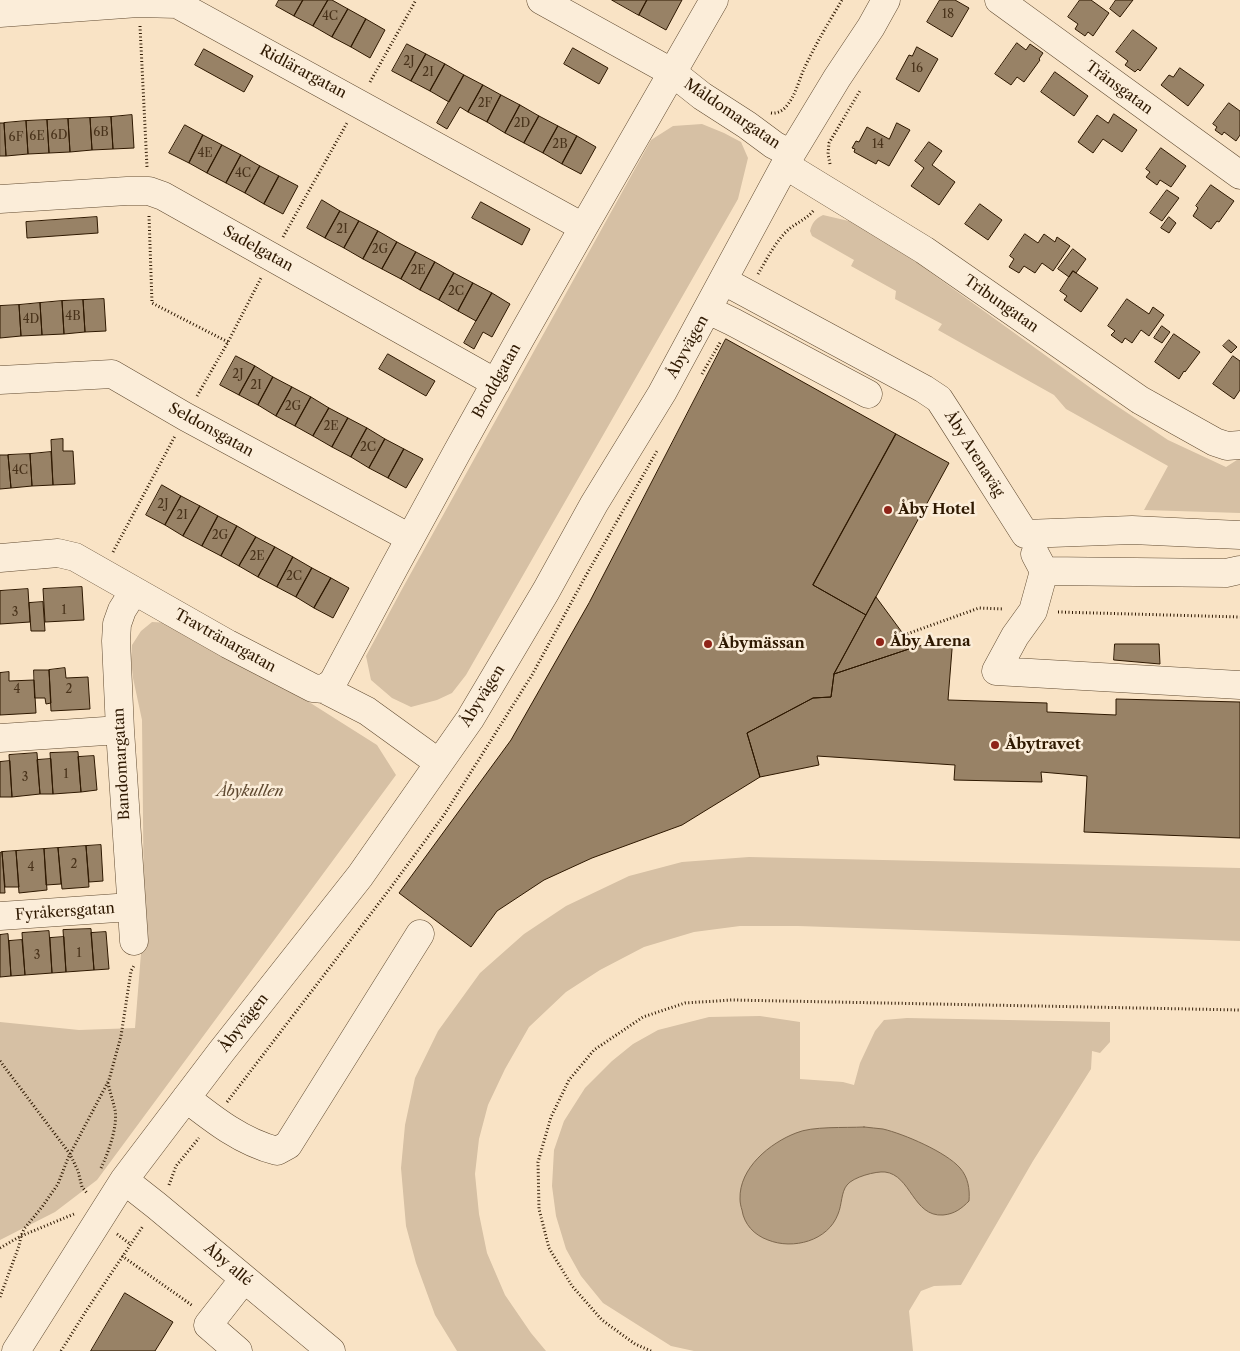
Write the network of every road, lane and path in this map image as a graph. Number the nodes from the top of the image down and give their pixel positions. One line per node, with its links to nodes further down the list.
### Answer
1 (416, 0): 9 (path)
2 (541, 0): 8 (street, Måldomargatan)
3 (714, 0): 8 (street, Måldomargatan)
4 (842, 0): 10 (path)
5 (886, 0): 12 (street, Åbyvägen)
6 (999, 0): 13 (street, Tränsgatan)
7 (0, 13): 9 (street, Ridlärargatan)
8 (673, 73): 12 (street, Måldomargatan); 16 (street, Broddgatan)
9 (358, 102): 16 (street, Ridlärargatan); 17 (path)
10 (768, 112)
11 (843, 121): 14 (path)
12 (788, 160): 14 (street, Tribungatan); 18 (street, Åbyvägen)
13 (1240, 175)
14 (827, 191): 24 (street, Tribungatan)
15 (0, 199): 17 (street, Sadelgatan)
16 (583, 227): 21 (street, Broddgatan)
17 (272, 257): 21 (street, Sadelgatan); 23 (path)
18 (724, 281): 19 (street, Åbyvägen); 25 (street, Åby Arenaväg)
19 (708, 310): 22 (street); 40 (street, Åbyvägen)
20 (0, 380): 23 (street, Seldonsgatan)
21 (496, 382): 27 (street, Broddgatan)
22 (868, 394)
23 (186, 416): 27 (street, Seldonsgatan); 31 (path)
24 (1228, 444)
25 (1025, 534): 26 (street); 30 (street, Åby Arenaväg)
26 (1240, 535)
27 (410, 538): 37 (street, Broddgatan)
28 (0, 558): 31 (street, Travtränargatan)
29 (1240, 570): 30 (street)
30 (1044, 571): 33 (street)
31 (102, 572): 32 (street, Travtränargatan)
32 (134, 591): 37 (street, Travtränargatan); 38 (street, Bandomargatan)
33 (1033, 611): 34 (path); 35 (path); 36 (street)
34 (1240, 617)
35 (904, 635)
36 (1240, 686)
37 (324, 689): 40 (street, Travtränargatan)
38 (120, 730): 39 (street); 43 (street, Bandomargatan)
39 (0, 738)
40 (439, 763): 41 (street, Åbyvägen)
41 (393, 830): 42 (path); 49 (street, Åbyvägen)
42 (420, 848)
43 (131, 907): 44 (street, Fyråkersgatan); 46 (street, Bandomargatan)
44 (0, 916)
45 (420, 934): 49 (street)
46 (134, 941)
47 (1240, 1010): 62 (path)
48 (0, 1061): 51 (path)
49 (186, 1098): 50 (street, Åbyvägen)
50 (124, 1180): 56 (street, Åby allé); 59 (street, Åbyvägen)
51 (87, 1193)
52 (76, 1213): 53 (path)
53 (21, 1236): 54 (path); 57 (path)
54 (0, 1248)
55 (122, 1256): 58 (path)
56 (244, 1279): 58 (street); 61 (street, Åby allé)
57 (0, 1297)
58 (212, 1319): 60 (street)
59 (16, 1351)
60 (238, 1351)
61 (331, 1351)
62 (651, 1351)

